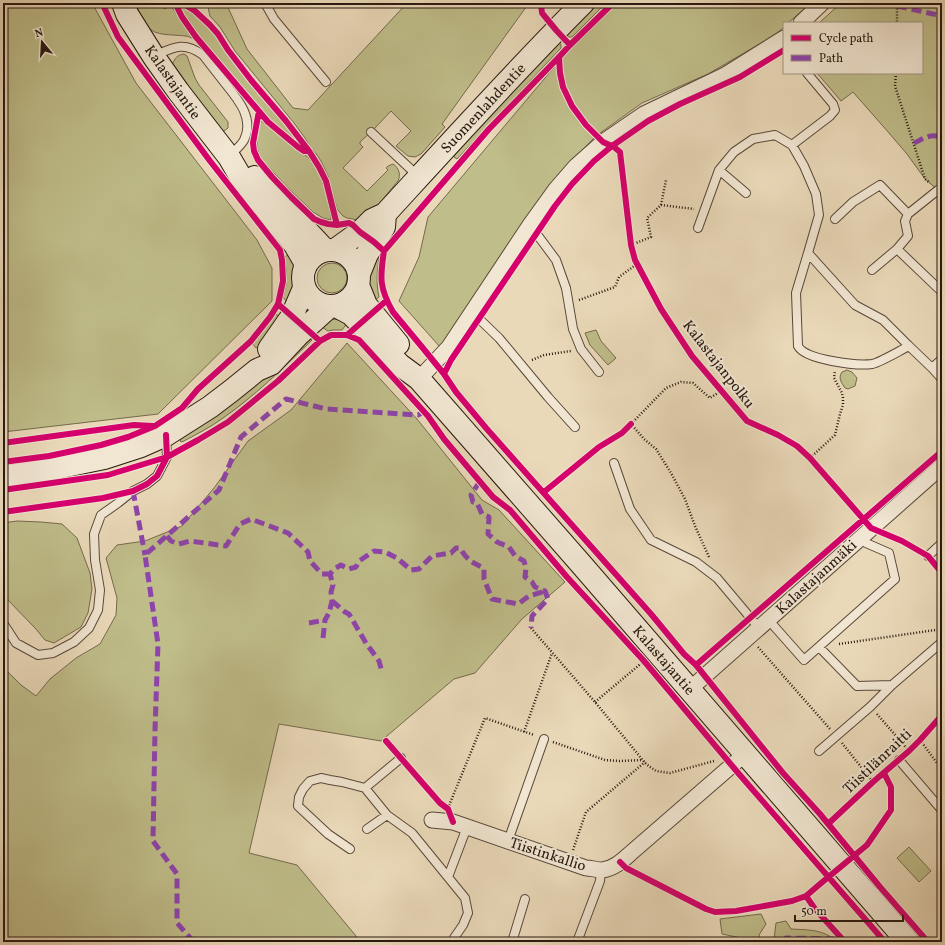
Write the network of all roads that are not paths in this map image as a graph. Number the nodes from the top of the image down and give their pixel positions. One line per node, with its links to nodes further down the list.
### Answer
1 (123, 3): 7 (main road, Kalastajantie)
2 (265, 3): 9 (lane)
3 (583, 3): 14 (main road, Suomenlahdentie)
4 (822, 3): 5 (street)
5 (802, 22)
6 (783, 42): 20 (street)
7 (154, 56): 12 (main road, Kalastajantie); 12 (lane)
8 (808, 74): 11 (lane)
9 (326, 82)
10 (371, 132): 14 (lane)
11 (792, 145): 13 (lane); 24 (lane)
12 (229, 157): 23 (main road, Kalastajantie); 25 (main road, Kalastajantie)
13 (719, 170): 16 (lane); 21 (lane)
14 (419, 177): 17 (main road, Suomenlahdentie)
15 (938, 190): 18 (lane)
16 (746, 193)
17 (385, 214): 23 (main road, Suomenlahdentie); 27 (main road, Suomenlahdentie)
18 (908, 214): 19 (lane); 22 (lane)
19 (834, 219)
20 (530, 225): 31 (street); 36 (lane)
21 (698, 228)
22 (898, 248): 26 (lane); 29 (lane)
23 (330, 250): 25 (main road); 27 (main road)
24 (808, 253): 32 (lane); 32 (lane)
25 (306, 264): 28 (main road)
26 (872, 270)
27 (359, 279): 30 (main road); 37 (main road, Kalastajantie)
28 (304, 288): 30 (main road); 35 (main road)
29 (942, 292)
30 (333, 306): 35 (main road); 37 (main road, Kalastajantie)
31 (472, 312): 37 (street); 39 (lane)
32 (909, 346): 34 (lane)
33 (942, 359): 34 (lane)
34 (932, 368): 38 (lane)
35 (257, 370): 40 (main road)
36 (599, 372)
37 (419, 379): 52 (main road, Kalastajantie)
38 (942, 380)
39 (575, 427)
40 (166, 435): 43 (main road); 47 (lane)
41 (614, 463): 48 (lane)
42 (942, 466): 48 (street, Kalastajanmäki)
43 (3, 477)
44 (866, 543): 50 (lane)
45 (942, 543): 46 (lane)
46 (928, 556)
47 (3, 623)
48 (760, 630): 50 (lane); 52 (street, Kalastajanmäki)
49 (942, 642): 51 (lane)
50 (819, 647): 51 (lane)
51 (892, 685): 54 (lane)
52 (690, 689): 56 (main road, Kalastajantie)
53 (544, 739): 64 (lane)
54 (819, 751)
55 (400, 758): 58 (lane)
56 (734, 759): 66 (street, Tiistinkallio); 72 (main road, Kalastajantie)
57 (899, 760): 59 (lane)
58 (365, 788): 60 (lane); 65 (lane)
59 (942, 806)
60 (387, 815): 63 (lane); 67 (lane)
61 (432, 820): 62 (street, Tiistinkallio)
62 (468, 827): 64 (street, Tiistinkallio); 67 (lane)
63 (367, 829)
64 (508, 841): 66 (street, Tiistinkallio)
65 (350, 849)
66 (601, 870): 71 (lane)
67 (448, 877): 69 (lane)
68 (525, 899): 70 (lane)
69 (455, 942)
70 (512, 942)
71 (577, 942)
72 (908, 942)

